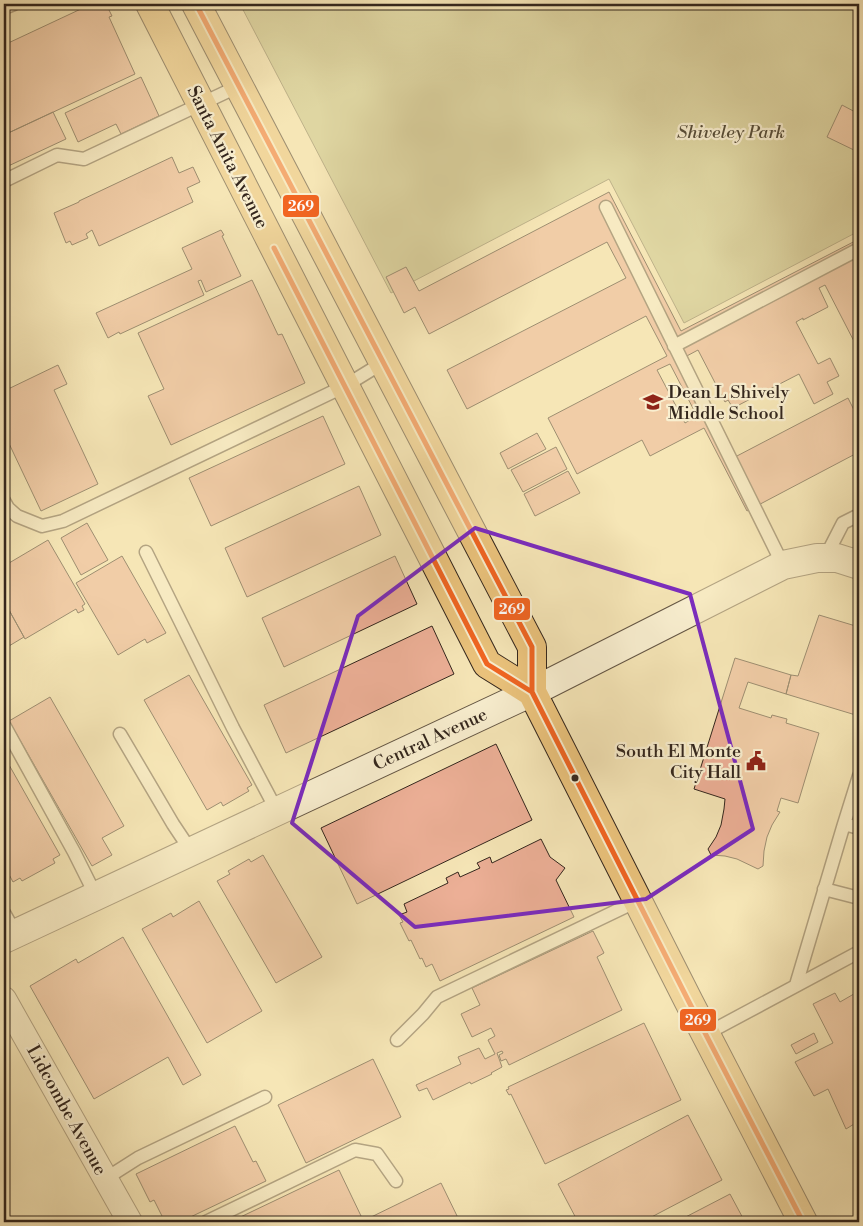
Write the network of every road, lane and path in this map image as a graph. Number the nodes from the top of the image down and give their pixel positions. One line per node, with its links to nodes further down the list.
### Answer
1 (14, 4): 4 (lane)
2 (150, 4): 6 (main road, Santa Anita Avenue)
3 (196, 4): 5 (main road)
4 (4, 8)
5 (239, 86): 6 (lane); 11 (main road)
6 (201, 104): 7 (lane); 12 (main road, Santa Anita Avenue)
7 (4, 181)
8 (606, 207): 10 (lane)
9 (859, 249): 10 (lane)
10 (674, 346): 17 (lane)
11 (384, 362): 12 (lane); 19 (main road)
12 (345, 386): 13 (lane); 19 (main road, Santa Anita Avenue)
13 (4, 501)
14 (859, 514): 16 (lane)
15 (146, 552): 23 (lane)
16 (824, 558): 17 (street, Central Avenue); 18 (street, Central Avenue)
17 (783, 565): 19 (street, Central Avenue)
18 (859, 565)
19 (532, 692): 23 (street, Central Avenue); 30 (main road)
20 (4, 726): 28 (lane)
21 (120, 734): 26 (lane)
22 (859, 776): 24 (lane)
23 (277, 811): 26 (street, Central Avenue)
24 (844, 824): 25 (lane); 27 (lane)
25 (859, 828)
26 (191, 851): 28 (street, Central Avenue)
27 (824, 889): 29 (lane); 33 (lane)
28 (96, 896): 31 (street, Central Avenue)
29 (859, 898)
30 (637, 901): 35 (main road); 36 (lane)
31 (8, 929)
32 (859, 952): 33 (lane)
33 (796, 985): 35 (lane)
34 (4, 999): 38 (street, Lidcombe Avenue)
35 (706, 1034): 42 (main road)
36 (397, 1040)
37 (265, 1098): 38 (lane)
38 (105, 1178): 40 (street, Lidcombe Avenue)
39 (396, 1181): 41 (lane)
40 (130, 1222)
41 (206, 1222)
42 (803, 1222)

